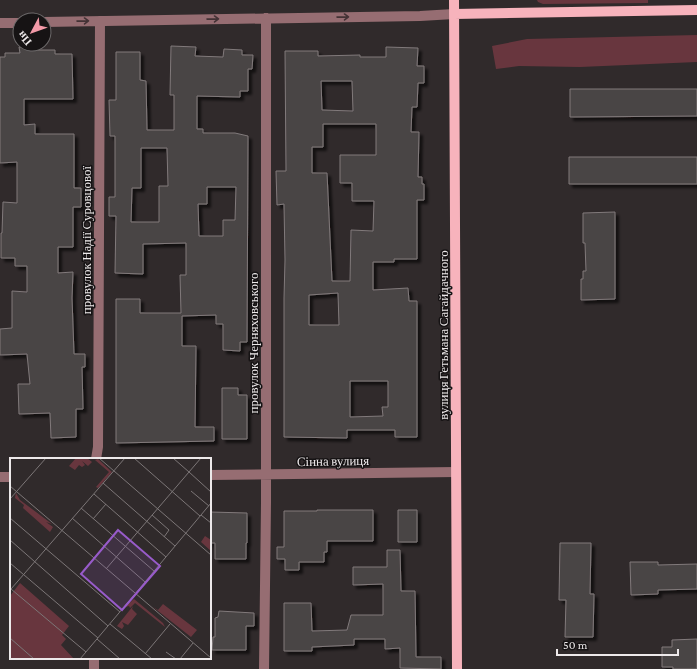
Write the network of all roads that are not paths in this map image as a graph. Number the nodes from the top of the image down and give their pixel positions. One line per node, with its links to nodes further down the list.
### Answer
1 (454, 0): 3 (main road, вулиця Гетьмана Сагайдачного)
2 (697, 10): 3 (main road)
3 (454, 14): 4 (street, one-way to 3); 10 (main road, вулиця Гетьмана Сагайдачного)
4 (266, 18): 5 (street, one-way to 4); 11 (street, провулок Черняховського)
5 (100, 21): 6 (street, one-way to 5); 9 (street, провулок Надії Суровцової)
6 (52, 22)
7 (0, 23): 8 (street)
8 (12, 23)
9 (96, 458)
10 (456, 472): 11 (street, Сінна вулиця); 14 (main road, вулиця Гетьмана Сагайдачного)
11 (266, 474): 12 (street, Сінна вулиця); 13 (street, провулок Черняховського)
12 (211, 475)
13 (264, 669)
14 (457, 669)

